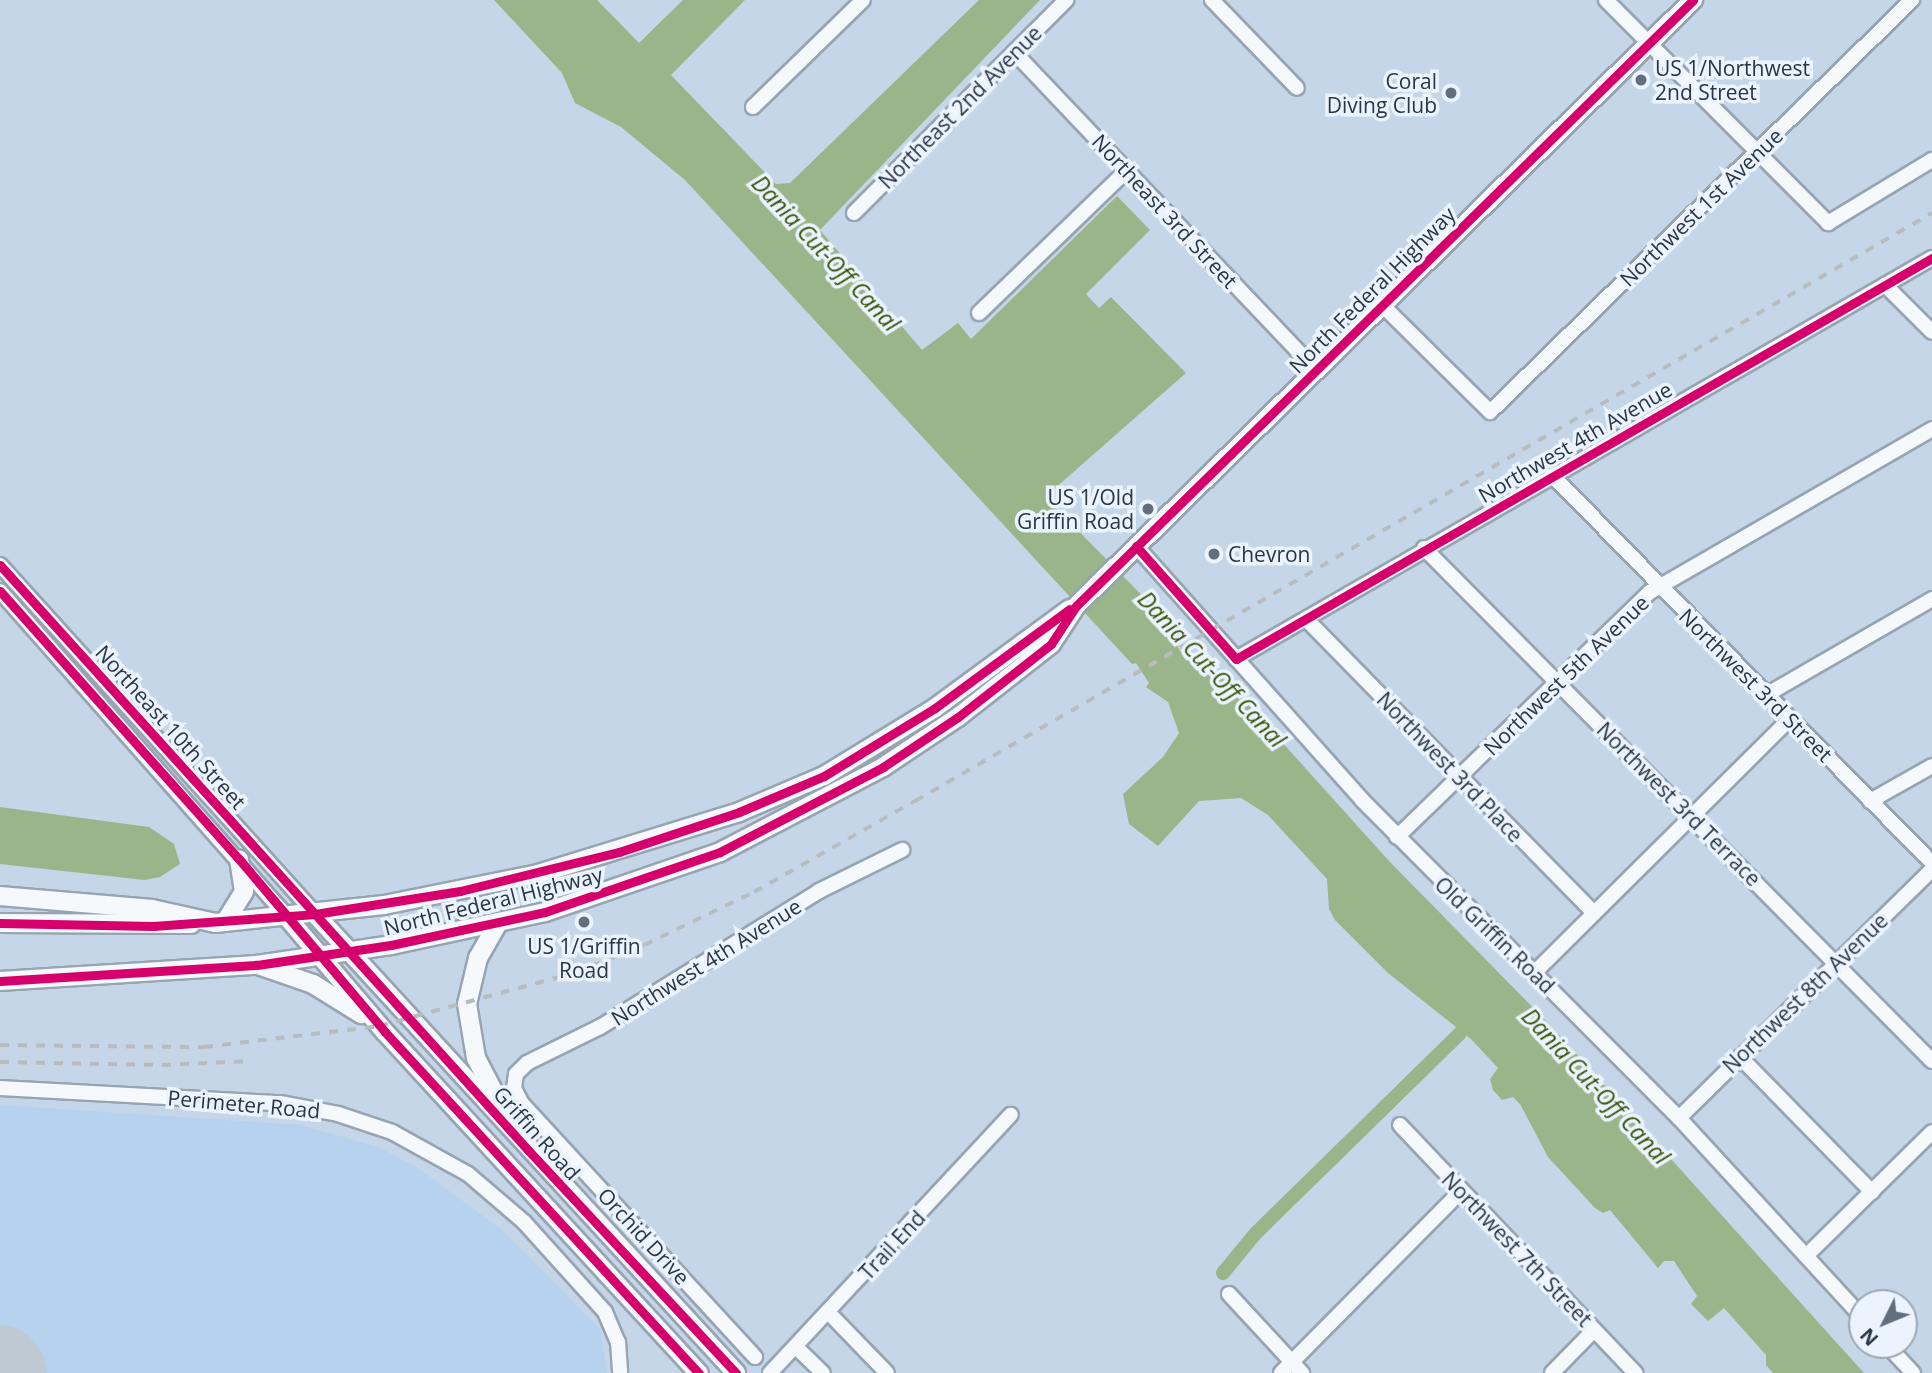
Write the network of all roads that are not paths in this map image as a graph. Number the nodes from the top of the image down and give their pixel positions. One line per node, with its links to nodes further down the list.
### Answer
1 (863, 0): 10 (street)
2 (1066, 0): 8 (street, Northeast 2nd Avenue)
3 (1212, 0): 9 (street)
4 (1606, 0): 7 (street)
5 (1693, 0): 7 (main road, North Federal Highway)
6 (1912, 0): 11 (street, Northwest 1st Avenue)
7 (1649, 43): 11 (street); 17 (main road, North Federal Highway)
8 (1014, 52): 13 (street, Northeast 3rd Street); 14 (street, Northeast 2nd Avenue)
9 (1297, 88)
10 (753, 107)
11 (1758, 152): 12 (street); 17 (street, Northwest 1st Avenue)
12 (1932, 160)
13 (1126, 171): 18 (street); 20 (street, Northeast 3rd Street)
14 (854, 214)
15 (1932, 258): 16 (street, Northwest 4th Avenue)
16 (1885, 285): 19 (street); 22 (street, Northwest 4th Avenue)
17 (1382, 305): 20 (main road, North Federal Highway)
18 (979, 313)
19 (1932, 332)
20 (1315, 370): 23 (main road, North Federal Highway)
21 (1932, 429): 26 (street, Northwest 5th Avenue)
22 (1552, 475): 24 (street, Northwest 4th Avenue); 26 (street, Northwest 3rd Street)
23 (1136, 546): 29 (main road, North Federal Highway); 31 (street, Old Griffin Road)
24 (1424, 548): 30 (street, Northwest 4th Avenue); 32 (street, Northwest 3rd Terrace)
25 (0, 565): 48 (street, Northeast 10th Street)
26 (1659, 587): 32 (street, Northwest 5th Avenue); 33 (street, Northwest 3rd Street)
27 (0, 591): 43 (street, Northeast 10th Street)
28 (1932, 599): 33 (street)
29 (1076, 606): 37 (main road, North Federal Highway); 40 (main road, North Federal Highway)
30 (1307, 620): 31 (street, Northwest 4th Avenue); 36 (street, Northwest 3rd Place)
31 (1236, 659): 41 (street, Old Griffin Road)
32 (1557, 682): 36 (street, Northwest 5th Avenue); 39 (street, Northwest 3rd Terrace)
33 (1766, 695): 34 (street, Northwest 3rd Street)
34 (1790, 719): 38 (street, Northwest 3rd Street); 39 (street)
35 (1932, 766): 38 (street)
36 (1459, 778): 41 (street, Northwest 5th Avenue); 47 (street, Northwest 3rd Place)
37 (782, 796): 40 (street); 48 (main road, North Federal Highway)
38 (1870, 801): 44 (street, Northwest 3rd Street)
39 (1692, 817): 47 (street); 55 (street, Northwest 3rd Terrace)
40 (786, 820): 52 (main road, North Federal Highway)
41 (1397, 836): 57 (street, Old Griffin Road)
42 (902, 850): 62 (street, Northwest 4th Avenue)
43 (239, 859): 49 (street, Northeast 10th Street); 51 (main road)
44 (1932, 863)
45 (1932, 869): 55 (street, Northwest 8th Avenue)
46 (0, 896): 51 (main road)
47 (1593, 912): 57 (street)
48 (315, 914): 49 (main road, North Federal Highway); 53 (main road, Griffin Road)
49 (287, 917): 51 (main road, North Federal Highway); 54 (main road, Griffin Road)
50 (0, 923): 51 (main road, North Federal Highway)
51 (220, 923)
52 (498, 923): 53 (main road, North Federal Highway); 68 (main road)
53 (349, 952): 54 (main road, North Federal Highway); 68 (main road, Griffin Road)
54 (318, 956): 56 (main road, North Federal Highway); 59 (main road, Griffin Road)
55 (1836, 963): 60 (street, Northwest 8th Avenue); 61 (street, Northwest 3rd Terrace)
56 (257, 965): 58 (main road, North Federal Highway); 59 (main road)
57 (1534, 972): 65 (street, Old Griffin Road)
58 (0, 981)
59 (379, 1026): 81 (main road, Griffin Road)
60 (1740, 1057): 65 (street, Northwest 8th Avenue); 70 (street)
61 (1932, 1061)
62 (515, 1079): 77 (street, Orchid Drive)
63 (0, 1088): 80 (street, Perimeter Road)
64 (1011, 1115): 74 (street, Trail End)
65 (1679, 1118): 71 (street, Old Griffin Road)
66 (1400, 1125): 69 (street, Northwest 7th Street)
67 (1932, 1132): 70 (street)
68 (528, 1150): 82 (main road, Griffin Road)
69 (1460, 1192): 75 (street, Northwest 7th Street); 79 (street)
70 (1872, 1192): 71 (street)
71 (1807, 1255): 73 (street, Old Griffin Road)
72 (1229, 1294): 79 (street)
73 (1848, 1301)
74 (829, 1313): 76 (street, Trail End); 85 (street)
75 (1594, 1330): 86 (street); 87 (street, Northwest 7th Street)
76 (796, 1347): 83 (street, Trail End); 84 (street)
77 (755, 1357)
78 (1900, 1359): 88 (street)
79 (1292, 1370)
80 (620, 1373)
81 (699, 1373)
82 (736, 1373)
83 (770, 1373)
84 (823, 1373)
85 (887, 1373)
86 (1552, 1373)
87 (1635, 1373)
88 (1913, 1373)

